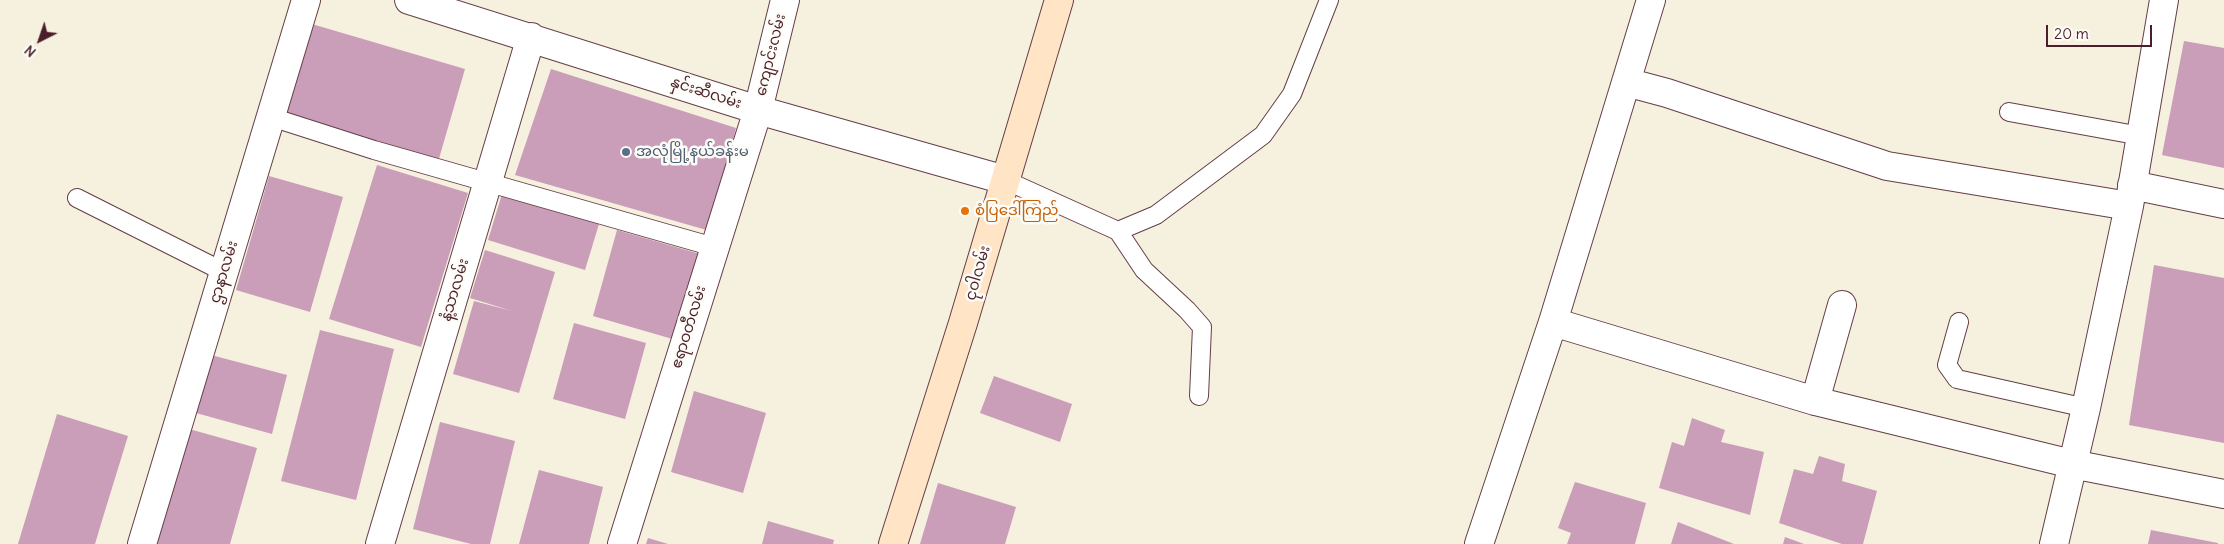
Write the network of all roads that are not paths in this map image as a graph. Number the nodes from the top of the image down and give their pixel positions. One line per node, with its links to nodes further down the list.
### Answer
1 (306, 0): 12 (street, ဌာနာလမ်း)
2 (409, 0): 8 (street, နှင်းဆီလမ်း)
3 (784, 0): 10 (street, ကျောင်းလမ်း)
4 (1059, 0): 14 (street, ငုဝါလမ်း)
5 (1329, 0): 19 (lane)
6 (1650, 0): 9 (street)
7 (2164, 0): 13 (street)
8 (531, 37): 10 (street, နှင်းဆီလမ်း); 15 (street, နံ့သာလမ်း)
9 (1626, 82): 16 (street); 23 (street)
10 (758, 110): 14 (street, နှင်းဆီလမ်း); 20 (street, ဧရာဝတီလမ်း)
11 (2009, 112): 13 (lane)
12 (271, 117): 15 (lane); 21 (street, ဌာနာလမ်း)
13 (2141, 136): 16 (street)
14 (1005, 180): 19 (lane); 33 (street, ငုဝါလမ်း)
15 (488, 182): 20 (lane); 31 (street, နံ့သာလမ်း)
16 (2130, 196): 18 (street); 27 (street)
17 (77, 198): 21 (lane)
18 (2224, 204)
19 (1118, 230): 25 (lane)
20 (714, 247): 32 (street, ဧရာဝတီလမ်း)
21 (224, 272): 30 (street, ဌာနာလမ်း)
22 (1842, 305): 26 (street)
23 (1553, 322): 26 (street); 34 (street)
24 (1959, 322): 27 (lane)
25 (1199, 396)
26 (1815, 401): 28 (street)
27 (2086, 408): 28 (street)
28 (2072, 464): 29 (street); 35 (street)
29 (2224, 494)
30 (142, 544)
31 (380, 544)
32 (622, 544)
33 (893, 544)
34 (1480, 544)
35 (2054, 544)

